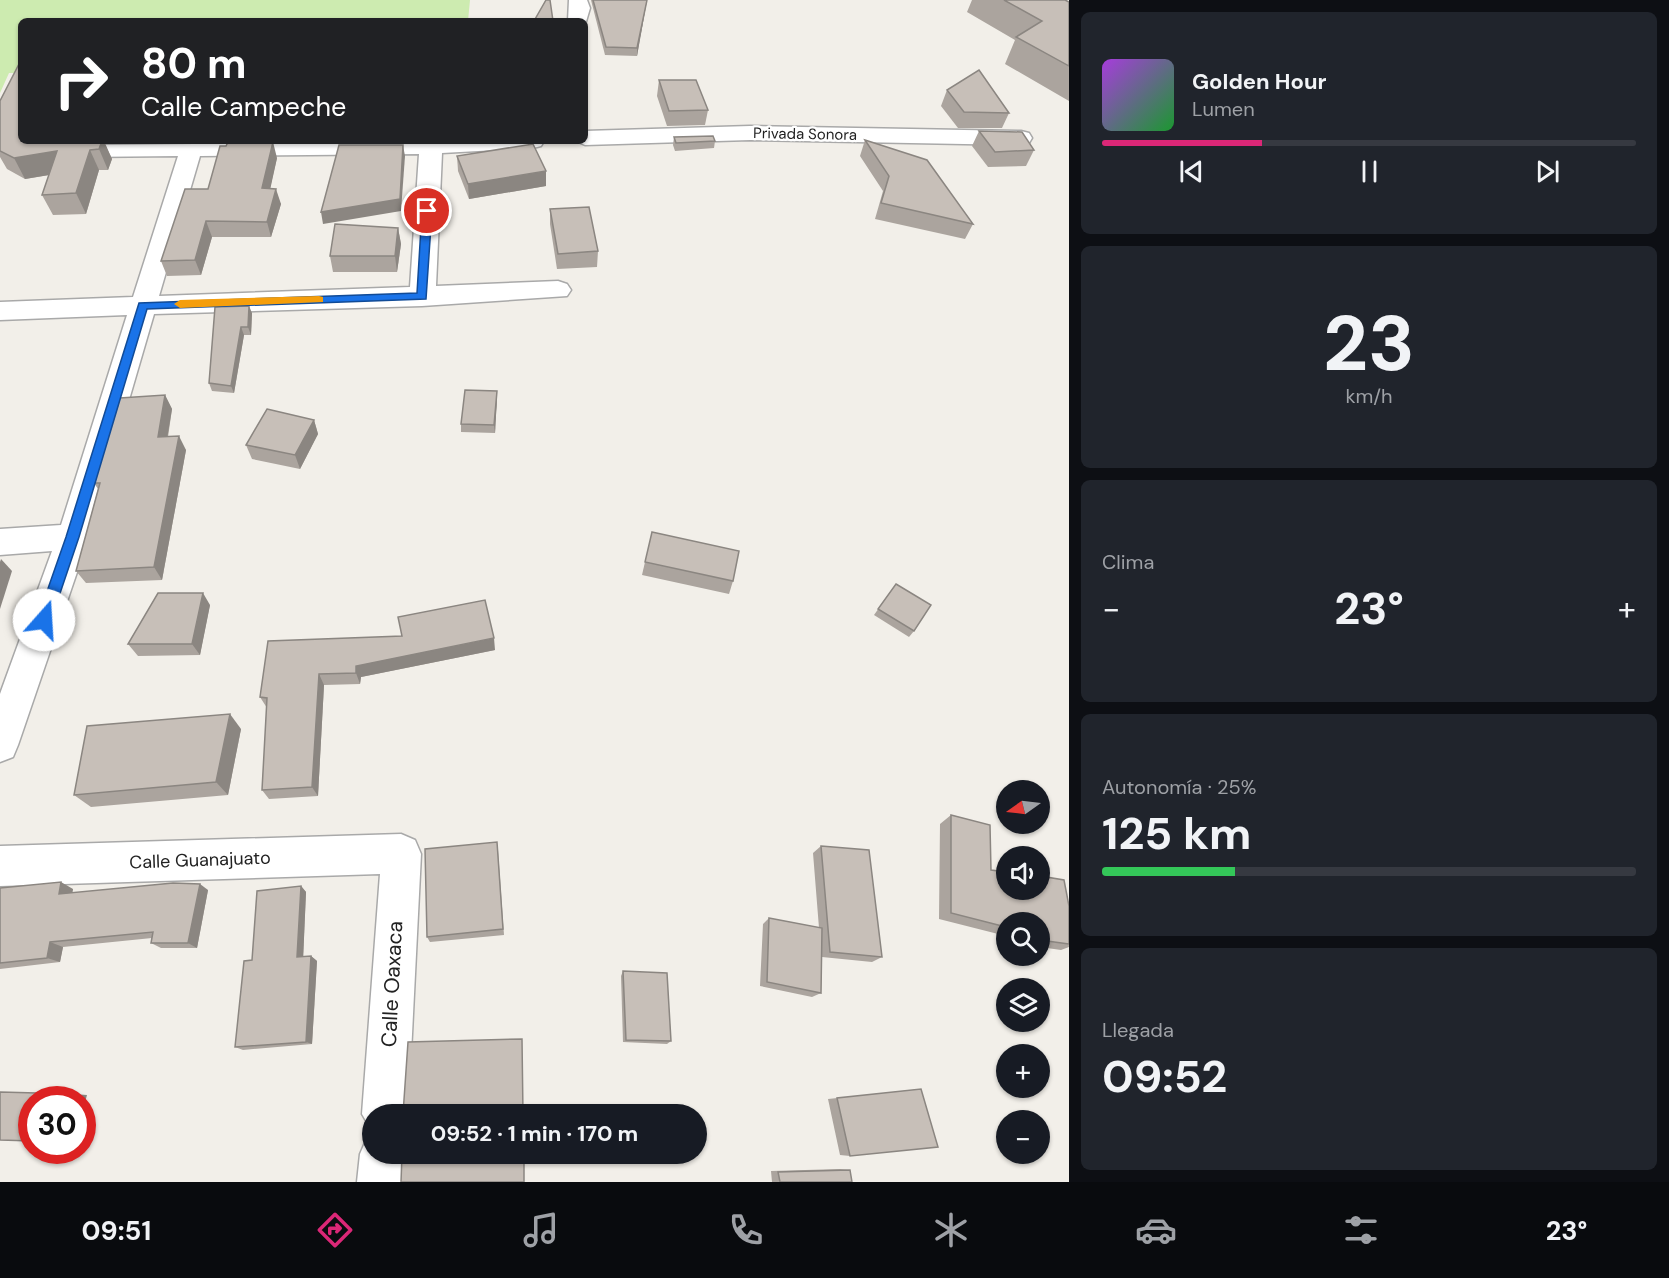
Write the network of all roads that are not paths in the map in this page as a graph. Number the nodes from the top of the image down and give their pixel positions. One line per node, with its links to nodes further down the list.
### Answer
1 (578, 0): 2 (street)
2 (578, 18)
3 (588, 138): 4 (street, Privada Sonora)
4 (1025, 138)
5 (434, 144): 6 (street); 9 (street)
6 (191, 149): 7 (street); 10 (street)
7 (81, 150)
8 (558, 290): 9 (street)
9 (422, 297): 10 (street)
10 (143, 305): 11 (street); 12 (street)
11 (0, 311)
12 (73, 537): 13 (street); 14 (street)
13 (0, 542)
14 (0, 745)
15 (401, 854): 16 (street, Calle Guanajuato); 17 (street, Calle Oaxaca)
16 (0, 866)
17 (386, 1104)
18 (382, 1164): 19 (street)
19 (381, 1182)

